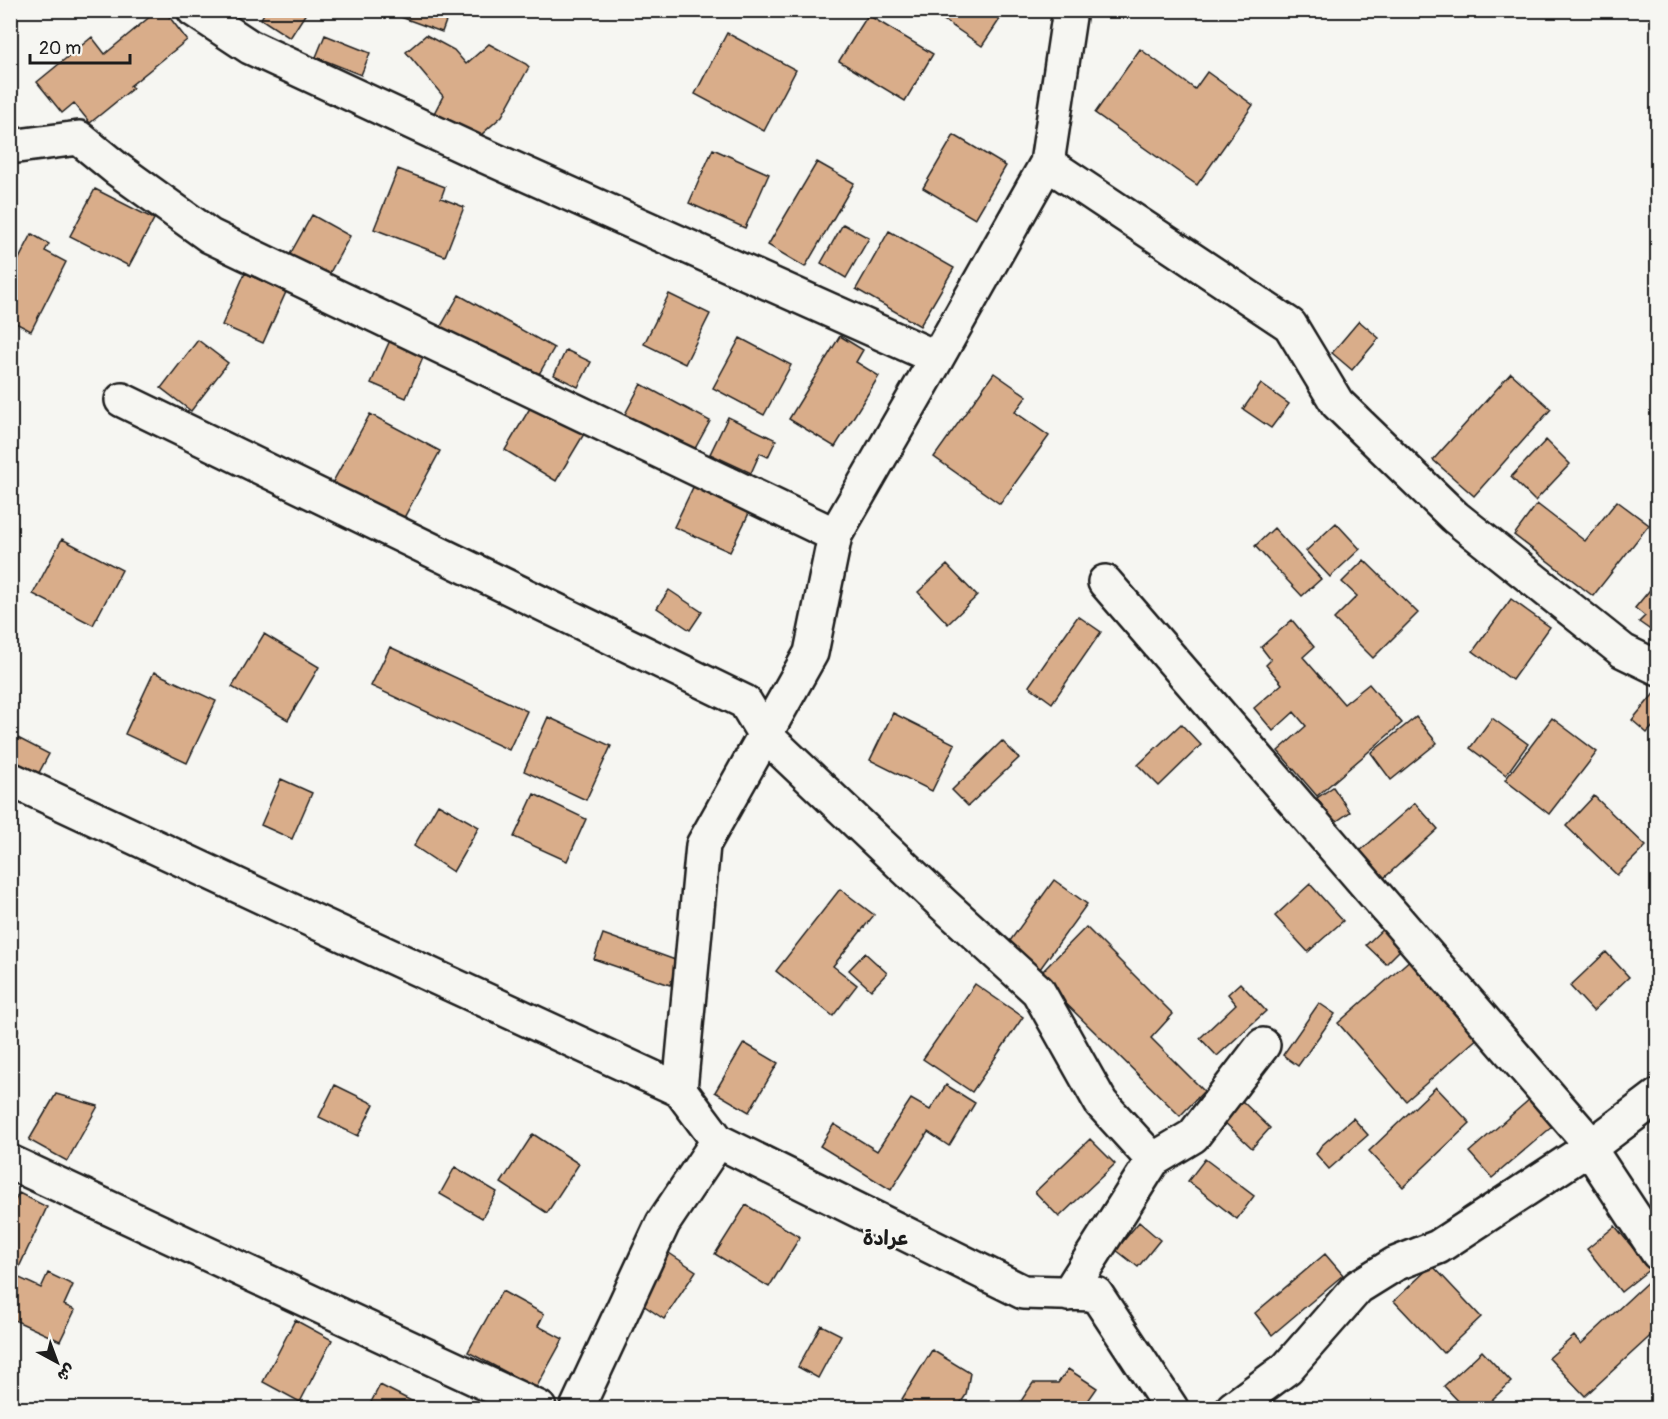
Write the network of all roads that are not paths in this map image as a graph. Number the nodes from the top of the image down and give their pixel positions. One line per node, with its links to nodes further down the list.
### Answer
1 (194, 10): 5 (street)
2 (1070, 10): 4 (street)
3 (10, 147): 7 (street)
4 (1047, 163): 5 (street); 9 (street)
5 (937, 358): 7 (street)
6 (122, 400): 10 (street)
7 (835, 535): 10 (street)
8 (1105, 582): 16 (street)
9 (1658, 668)
10 (765, 735): 13 (street); 17 (street)
11 (10, 779): 13 (street)
12 (1263, 1046): 17 (street)
13 (680, 1090): 15 (street)
14 (1658, 1096): 16 (street)
15 (718, 1141): 20 (street); 22 (street)
16 (1589, 1148): 19 (street); 24 (street)
17 (1153, 1160): 20 (street)
18 (10, 1162): 21 (street)
19 (1658, 1253)
20 (1068, 1294): 23 (street)
21 (539, 1408)
22 (576, 1408)
23 (1171, 1408)
24 (1233, 1408)

